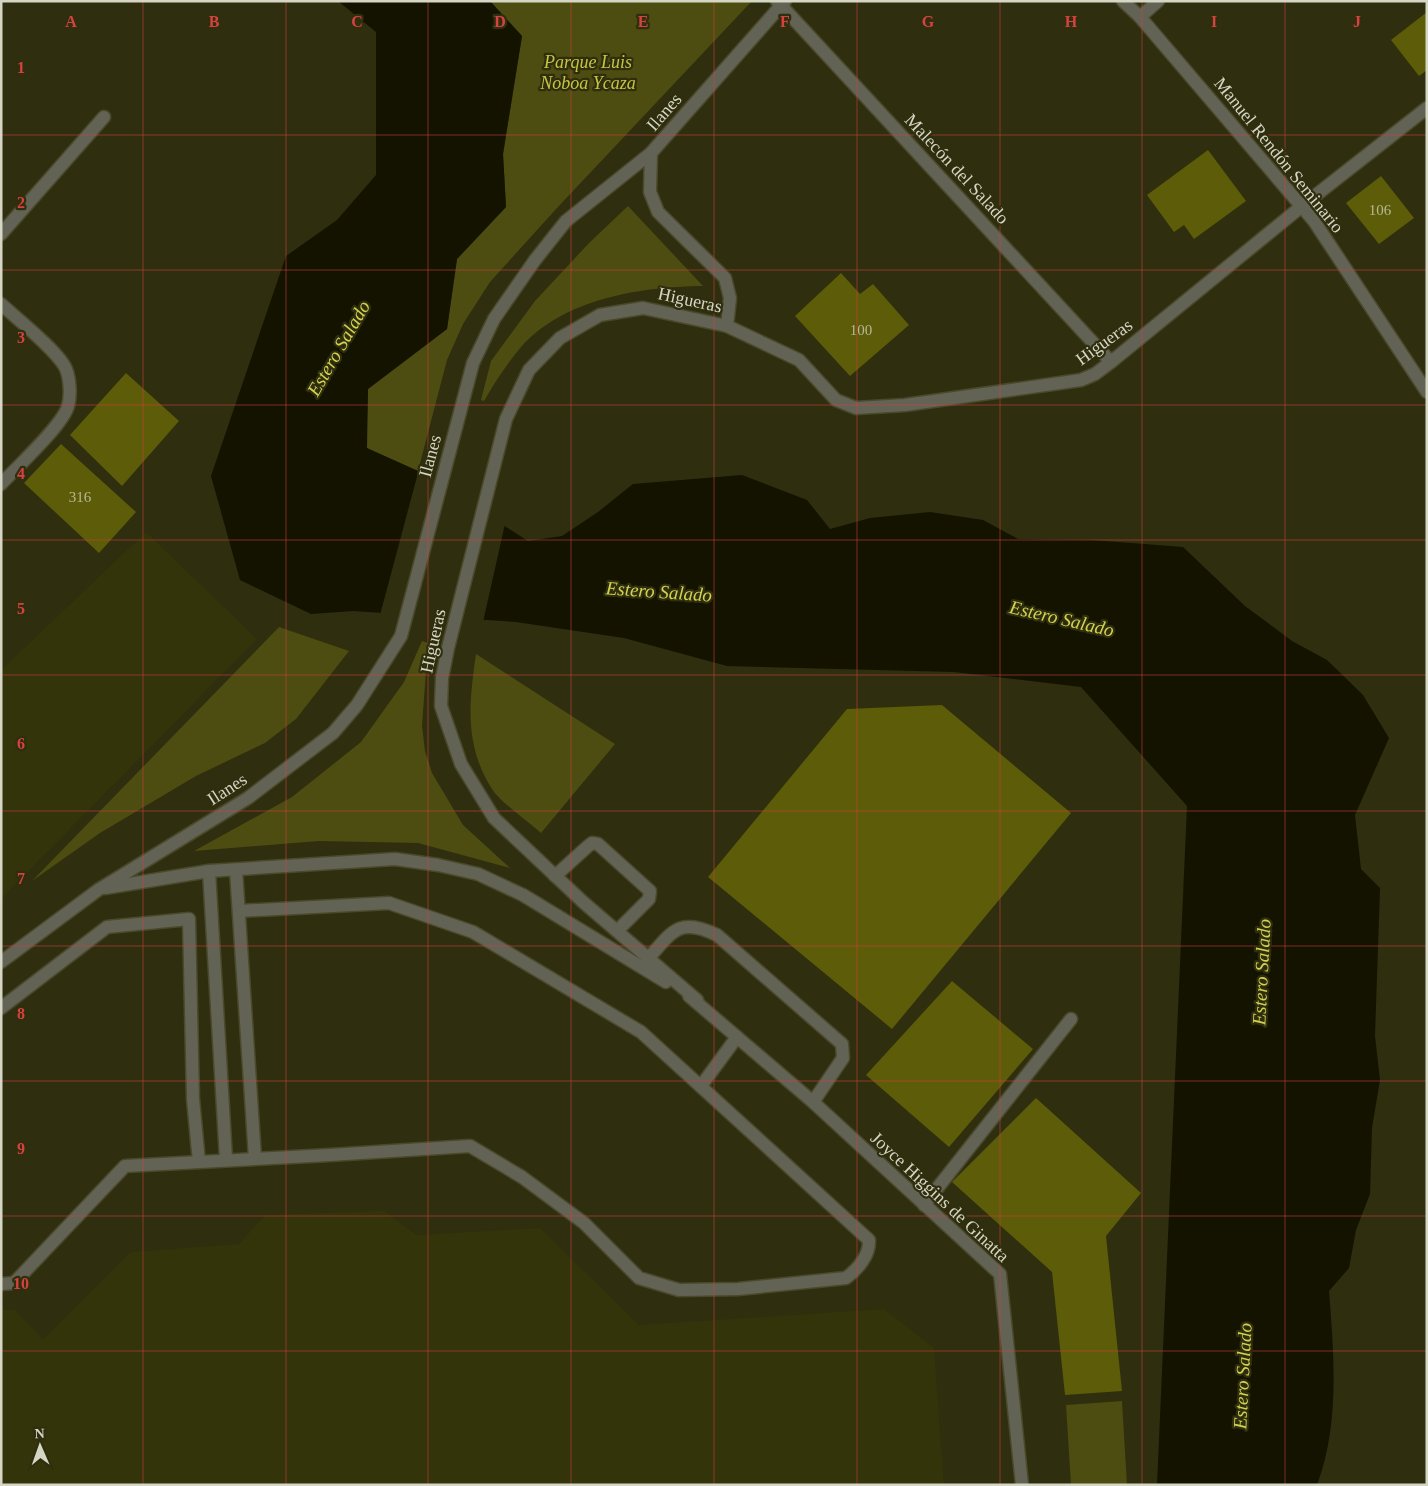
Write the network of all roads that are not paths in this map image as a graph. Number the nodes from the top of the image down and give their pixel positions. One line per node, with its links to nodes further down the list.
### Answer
1 (1123, 1): 4 (street, Manuel Rendón Seminario)
2 (1158, 1): 4 (street)
3 (781, 3): 7 (street, Ilanes); 12 (street, Malecón del Salado)
4 (1140, 17): 8 (street, Manuel Rendón Seminario)
5 (1427, 108): 8 (street, Higueras)
6 (104, 118): 9 (street)
7 (651, 154): 11 (street); 18 (street, Ilanes)
8 (1302, 206): 12 (street, Higueras); 13 (street, Manuel Rendón Seminario)
9 (1, 234)
10 (1, 304): 14 (street)
11 (727, 326): 12 (street, Higueras); 17 (street, Higueras)
12 (1111, 362)
13 (1427, 392)
14 (1, 484)
15 (236, 870): 16 (street); 19 (street); 25 (street)
16 (209, 871): 18 (street); 20 (street)
17 (555, 876): 22 (street, Higueras); 22 (street)
18 (98, 890): 24 (street, Ilanes)
19 (239, 911): 29 (street); 31 (street)
20 (212, 916): 21 (street); 32 (street)
21 (189, 919): 26 (street); 33 (street)
22 (617, 931): 23 (street, Higueras)
23 (648, 959): 25 (street, Higueras); 30 (street)
24 (1, 962)
25 (696, 1000): 28 (street, Joyce Higgins de Ginatta)
26 (1, 1008)
27 (1071, 1020): 34 (street)
28 (737, 1037): 29 (street); 30 (street, Joyce Higgins de Ginatta)
29 (701, 1086): 31 (street)
30 (814, 1102): 34 (street, Joyce Higgins de Ginatta)
31 (255, 1158): 32 (street)
32 (226, 1159): 33 (street)
33 (199, 1162): 35 (street)
34 (924, 1205): 36 (street, Joyce Higgins de Ginatta)
35 (1, 1284)
36 (1022, 1485)

